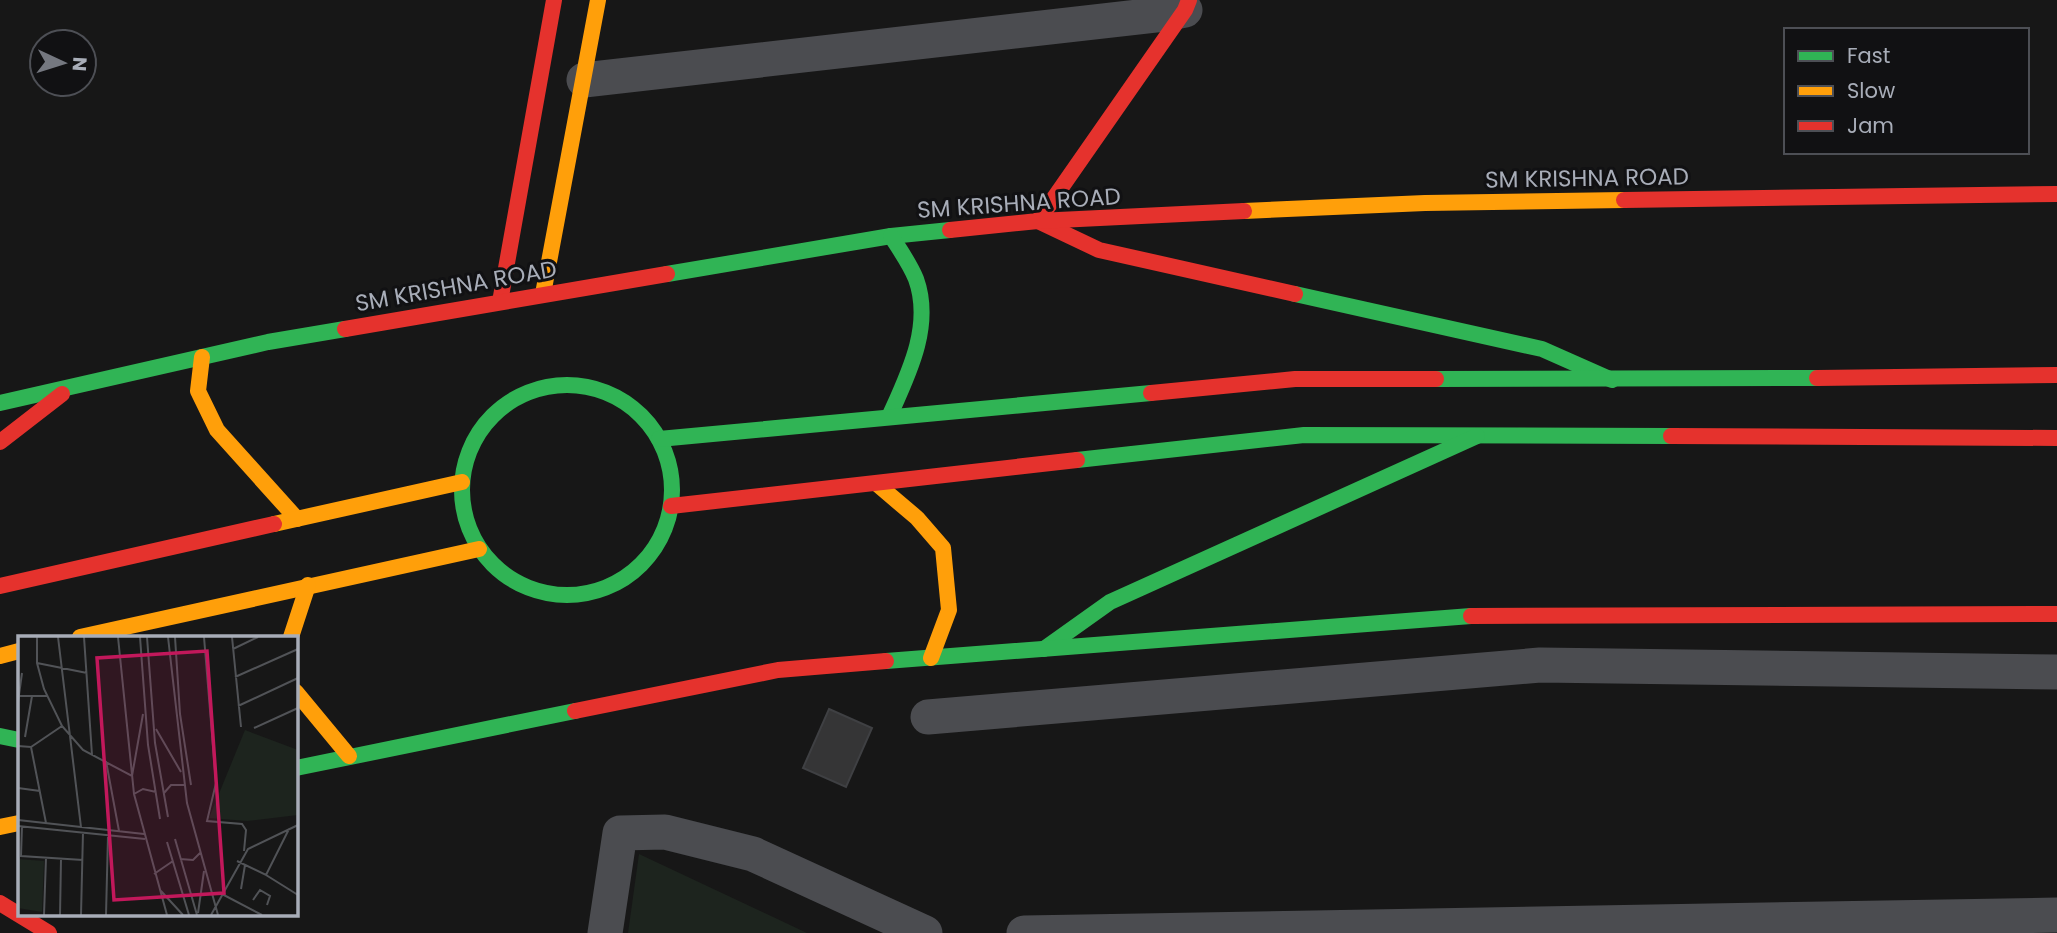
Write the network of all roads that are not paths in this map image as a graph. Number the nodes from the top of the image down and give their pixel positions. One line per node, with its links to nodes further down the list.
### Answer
1 (554, 0): 9 (main road)
2 (598, 0): 4 (main road)
3 (1187, 5): 4 (street); 6 (main road)
4 (583, 80): 8 (main road)
5 (2057, 194): 6 (main road, SM KRISHNA ROAD)
6 (1038, 221): 7 (main road, SM KRISHNA ROAD); 12 (main road)
7 (891, 236): 8 (main road, SM KRISHNA ROAD); 15 (main road)
8 (543, 294): 9 (main road, SM KRISHNA ROAD)
9 (500, 302): 10 (main road, SM KRISHNA ROAD)
10 (202, 357): 13 (main road, SM KRISHNA ROAD); 23 (main road)
11 (2057, 375): 12 (main road)
12 (1612, 380): 15 (main road)
13 (69, 387): 14 (main road, SM KRISHNA ROAD); 19 (main road)
14 (0, 403)
15 (889, 417): 18 (main road)
16 (1477, 436): 17 (main road); 21 (main road); 30 (main road)
17 (2057, 438)
18 (659, 439): 20 (main road); 22 (main road)
19 (0, 442)
20 (462, 482): 23 (main road); 24 (main road)
21 (877, 484): 22 (main road); 33 (main road)
22 (671, 506): 24 (main road)
23 (297, 519): 26 (main road)
24 (479, 549): 25 (main road)
25 (307, 585): 28 (main road); 29 (main road)
26 (0, 586)
27 (2057, 614): 30 (main road)
28 (84, 636)
29 (291, 636)
30 (1044, 649): 33 (main road)
31 (18, 651): 32 (main road)
32 (0, 656)
33 (931, 659): 39 (main road)
34 (2057, 672): 36 (street)
35 (298, 694): 39 (main road)
36 (928, 717)
37 (0, 736): 38 (main road)
38 (18, 740)
39 (349, 756): 40 (main road)
40 (298, 768)
41 (18, 823): 42 (main road)
42 (0, 827)
43 (0, 903): 44 (main road)
44 (18, 914)
45 (2057, 915): 50 (street)
46 (21, 916): 47 (main road)
47 (49, 933)
48 (605, 933): 49 (street)
49 (925, 933)
50 (1024, 933)

